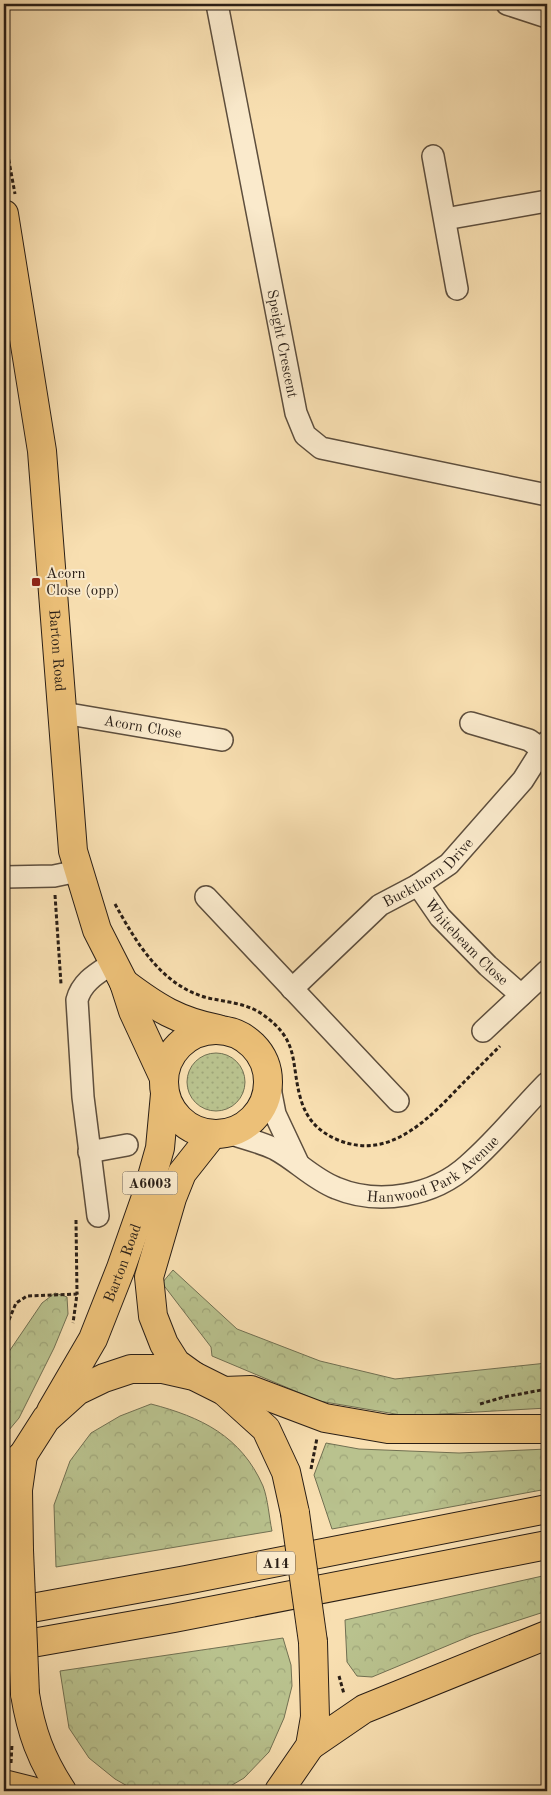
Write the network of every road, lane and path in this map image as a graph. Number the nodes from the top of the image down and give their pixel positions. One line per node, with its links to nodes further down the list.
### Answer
1 (217, 4): 10 (street, Speight Crescent)
2 (507, 4): 3 (street)
3 (547, 17)
4 (432, 156): 7 (street)
5 (547, 201): 7 (street)
6 (4, 214): 8 (main road, Barton Road)
7 (445, 219): 9 (street)
8 (7, 253): 11 (main road, Barton Road)
9 (457, 289)
10 (547, 495)
11 (63, 713): 13 (street, Acorn Close); 15 (main road, Barton Road)
12 (471, 723): 14 (street)
13 (222, 740)
14 (545, 746): 17 (street, Buckthorn Drive)
15 (66, 874): 16 (street); 20 (main road, Barton Road); 22 (path)
16 (4, 877)
17 (418, 885): 21 (street, Buckthorn Drive); 23 (street, Whitebeam Close)
18 (206, 897): 21 (street)
19 (547, 971): 23 (street, Whitebeam Close)
20 (119, 973): 24 (main road, Barton Road); 28 (main road, Barton Road); 32 (street)
21 (292, 989): 29 (street)
22 (62, 990)
23 (521, 995): 25 (street, Whitebeam Close)
24 (226, 1031): 27 (main road); 28 (main road)
25 (483, 1031)
26 (547, 1082): 33 (street, Hanwood Park Avenue)
27 (269, 1083): 30 (main road); 33 (street)
28 (165, 1086): 30 (main road); 42 (main road, Barton Road / A6003)
29 (398, 1101)
30 (220, 1134): 33 (street, Hanwood Park Avenue); 37 (main road, Barton Road / A6003)
31 (127, 1145): 32 (street)
32 (89, 1152): 34 (street)
33 (299, 1166)
34 (98, 1216)
35 (58, 1293): 36 (path)
36 (4, 1332)
37 (194, 1376): 39 (main road); 42 (main road)
38 (547, 1389): 40 (path)
39 (224, 1391): 41 (main road); 51 (main road, bridge)
40 (478, 1404)
41 (325, 1418): 43 (main road); 45 (path)
42 (46, 1419): 44 (main road)
43 (547, 1429)
44 (14, 1464): 54 (main road, bridge)
45 (309, 1478)
46 (547, 1509): 48 (main road, A14)
47 (547, 1545): 50 (main road, A14)
48 (4, 1613)
49 (547, 1635): 51 (main road)
50 (4, 1648)
51 (310, 1746): 55 (main road)
52 (4, 1784): 53 (main road)
53 (32, 1791)
54 (62, 1791)
55 (279, 1791)

